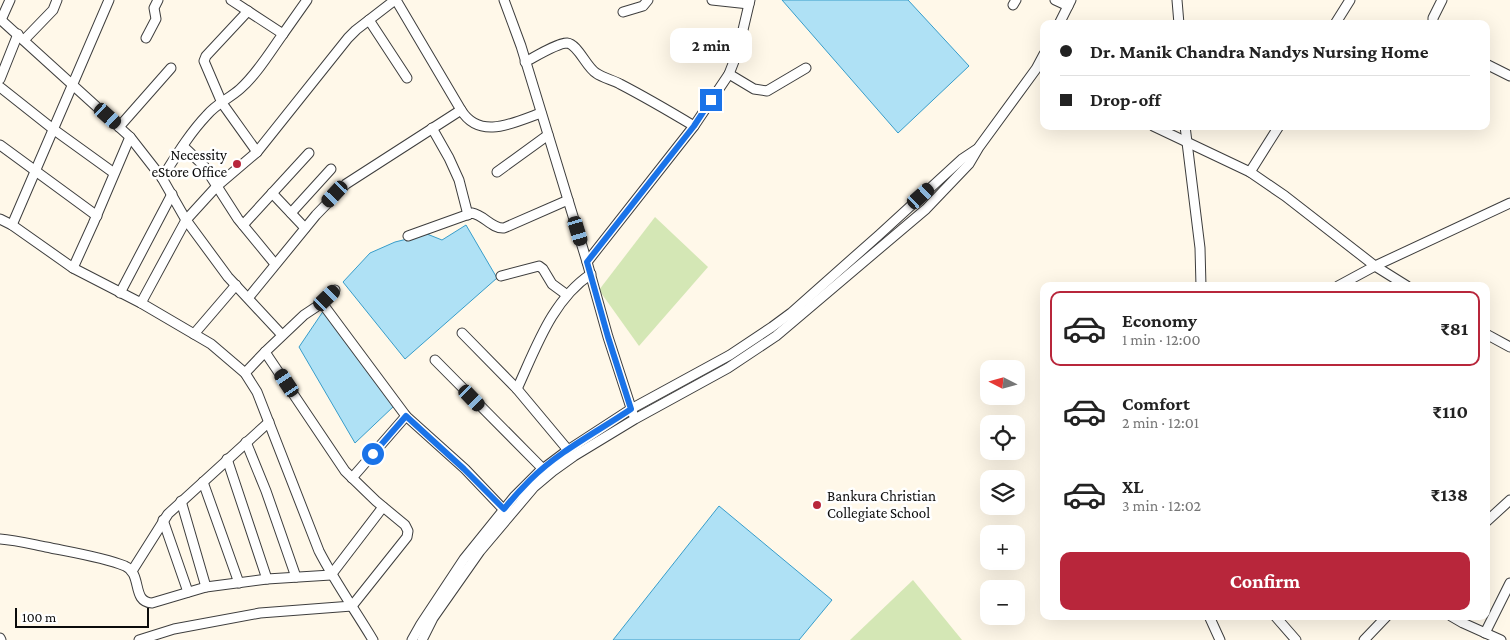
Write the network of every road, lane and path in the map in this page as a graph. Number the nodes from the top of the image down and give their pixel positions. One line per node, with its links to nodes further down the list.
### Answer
1 (10, 0): 19 (street)
2 (57, 0): 26 (street)
3 (109, 0): 37 (street)
4 (158, 0): 27 (street)
5 (230, 0): 17 (street)
6 (307, 0): 25 (street)
7 (396, 0): 20 (street); 40 (street)
8 (504, 0): 28 (street)
9 (648, 0): 18 (street)
10 (712, 0): 15 (street)
11 (1055, 0): 16 (street)
12 (1177, 0): 22 (street)
13 (1350, 0): 23 (street)
14 (1442, 0): 24 (street)
15 (749, 2): 33 (street)
16 (1069, 3): 21 (street)
17 (248, 11): 25 (street); 39 (street)
18 (623, 12)
19 (0, 20): 26 (street)
20 (369, 20): 35 (street); 55 (street)
21 (1061, 20)
22 (1179, 20)
23 (1338, 20)
24 (1433, 20)
25 (283, 34): 39 (street)
26 (21, 37): 36 (street); 37 (street)
27 (146, 38)
28 (525, 62): 41 (street); 42 (street)
29 (1490, 66): 34 (street)
30 (171, 68): 43 (street)
31 (806, 68): 33 (street)
32 (1040, 71): 54 (street)
33 (729, 74): 42 (street)
34 (1510, 76)
35 (407, 78)
36 (0, 79)
37 (72, 84): 43 (street); 45 (street)
38 (0, 87): 45 (street)
39 (222, 103): 53 (street); 55 (street)
40 (461, 110): 41 (street); 44 (street)
41 (541, 113): 49 (street)
42 (694, 126): 77 (street)
43 (119, 127): 50 (street)
44 (432, 128): 69 (street); 75 (street)
45 (52, 129): 58 (street); 61 (street)
46 (1161, 130): 51 (street)
47 (1186, 130): 51 (street)
48 (1276, 130): 60 (street)
49 (548, 135): 59 (street); 66 (street)
50 (130, 137): 61 (street); 62 (street)
51 (1187, 143): 60 (street); 83 (street)
52 (0, 144): 58 (street)
53 (183, 146): 62 (street); 63 (street)
54 (979, 147): 102 (street); 104 (street)
55 (257, 152): 63 (street)
56 (308, 153): 64 (street)
57 (331, 169): 68 (street)
58 (36, 171): 70 (street); 73 (street)
59 (497, 172)
60 (1250, 172): 79 (street)
61 (114, 173): 70 (street)
62 (162, 178): 65 (street)
63 (217, 186): 72 (street); 74 (street)
64 (272, 193): 68 (street); 74 (street)
65 (172, 194): 72 (street); 88 (street)
66 (568, 200): 69 (street); 77 (street)
67 (1510, 203): 79 (street)
68 (291, 213): 75 (street)
69 (468, 215): 76 (street)
70 (97, 216): 80 (street)
71 (0, 219): 73 (street)
72 (186, 220): 86 (street); 91 (street)
73 (12, 225): 80 (street)
74 (243, 225): 78 (street)
75 (305, 228): 78 (street)
76 (408, 236)
77 (587, 262): 81 (street)
78 (276, 264): 90 (street)
79 (1375, 266): 84 (street); 85 (street)
80 (73, 268): 88 (street)
81 (591, 274): 89 (street); 102 (street)
82 (501, 276): 89 (street)
83 (1201, 282)
84 (1345, 282)
85 (1401, 282)
86 (236, 284): 90 (street); 94 (street)
87 (335, 290): 92 (street)
88 (120, 293): 91 (street)
89 (566, 295): 101 (street)
90 (249, 297): 95 (street)
91 (141, 303): 94 (street)
92 (322, 303): 95 (street); 103 (street)
93 (462, 332): 101 (street)
94 (194, 334): 100 (street)
95 (282, 335): 98 (street)
96 (1490, 336): 97 (street)
97 (1510, 347)
98 (265, 352): 100 (street); 110 (street)
99 (435, 360): 109 (street)
100 (245, 373): 105 (street)
101 (517, 388): 107 (street)
102 (631, 409): 104 (street); 107 (street)
103 (406, 416): 110 (street); 115 (street)
104 (635, 419): 115 (street)
105 (269, 422): 106 (street); 120 (street)
106 (246, 442): 108 (street); 121 (street)
107 (568, 450): 109 (street)
108 (228, 459): 111 (street); 122 (street)
109 (543, 469): 115 (street)
110 (352, 478): 114 (street)
111 (203, 482): 113 (street); 123 (street)
112 (1510, 500): 116 (street)
113 (181, 501): 117 (street); 125 (street)
114 (383, 507): 120 (street); 127 (street)
115 (507, 512): 135 (street); 136 (street)
116 (1490, 518)
117 (163, 520): 119 (street); 126 (street)
118 (0, 539): 119 (street)
119 (132, 571): 126 (street)
120 (331, 575): 121 (street); 127 (street)
121 (296, 577): 122 (street)
122 (267, 579): 123 (street)
123 (239, 583): 125 (street)
124 (1510, 583): 132 (street)
125 (206, 586): 126 (street)
126 (188, 592)
127 (352, 606): 133 (street); 134 (street)
128 (1211, 620): 137 (street)
129 (1278, 620): 138 (street)
130 (1383, 620): 139 (street)
131 (1459, 620): 132 (street)
132 (1486, 634): 140 (street)
133 (139, 640)
134 (373, 640)
135 (412, 640)
136 (422, 640)
137 (1220, 640)
138 (1296, 640)
139 (1364, 640)
140 (1501, 640)

